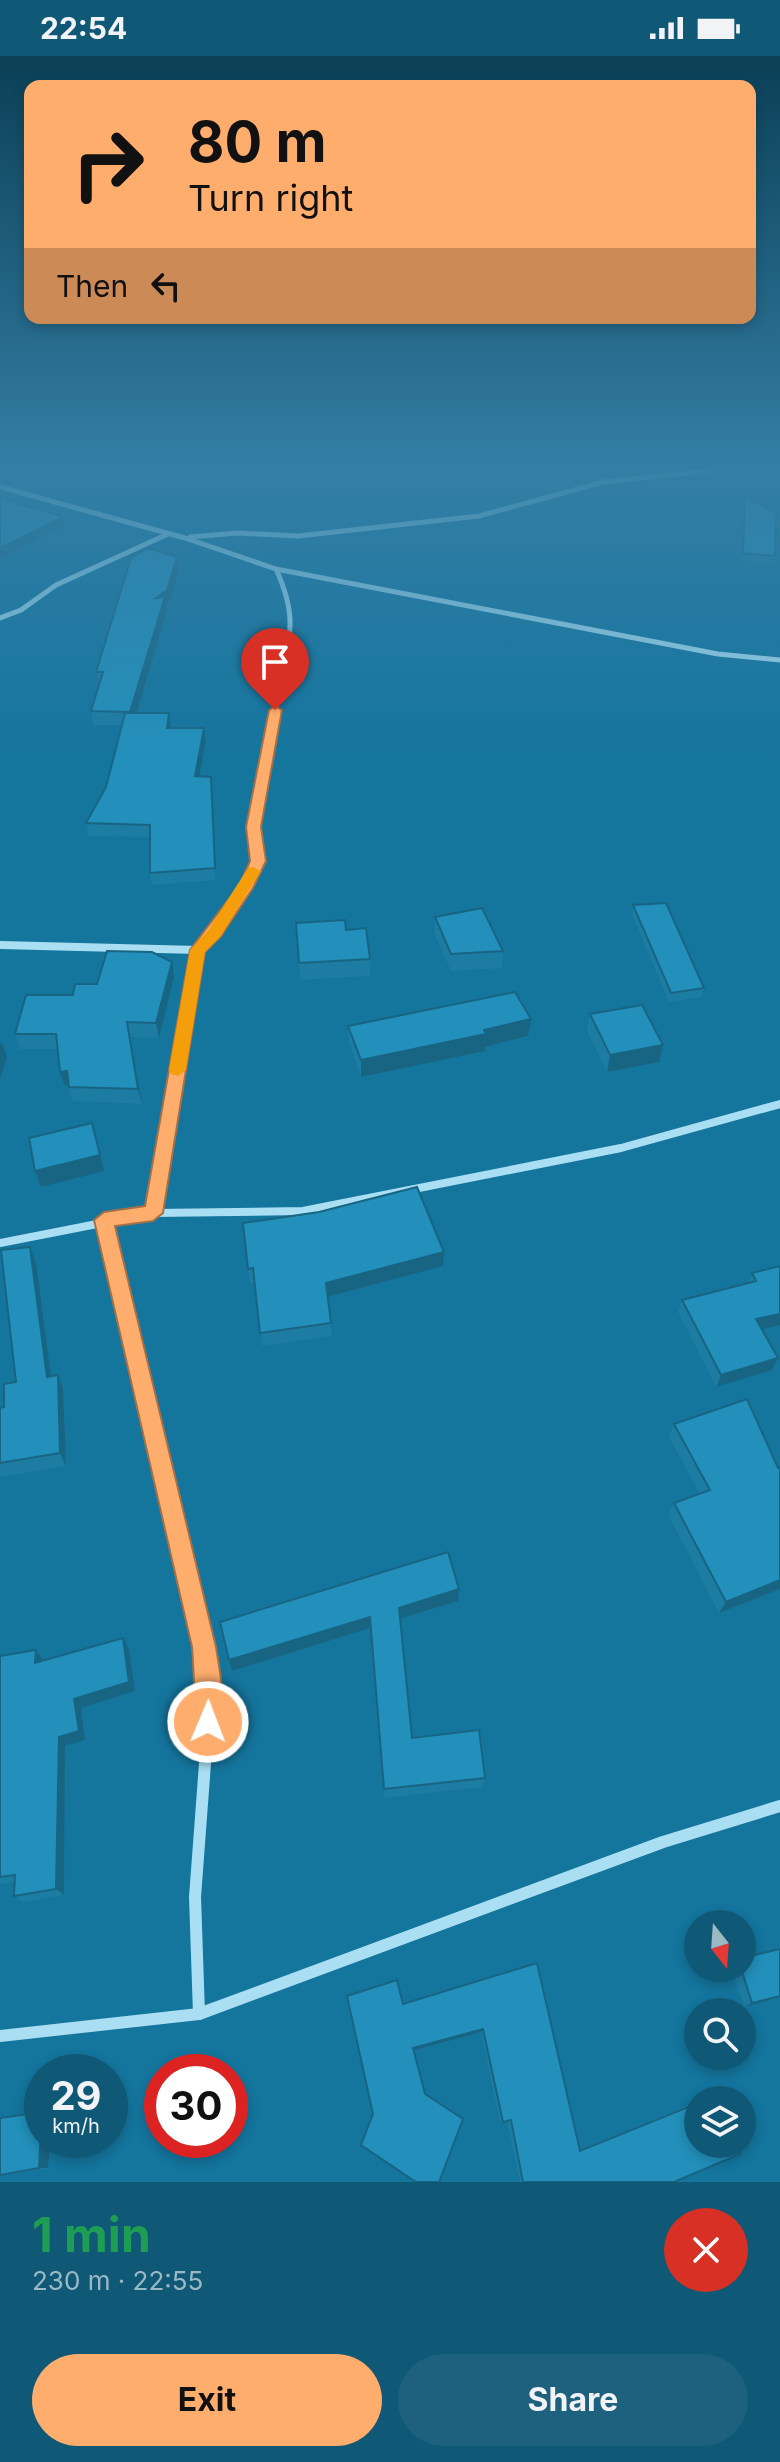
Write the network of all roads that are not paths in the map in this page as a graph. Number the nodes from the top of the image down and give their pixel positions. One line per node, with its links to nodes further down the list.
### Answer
1 (109, 561): 4 (street)
2 (253, 561): 3 (street)
3 (276, 569): 5 (street); 7 (street)
4 (0, 618)
5 (780, 660)
6 (0, 945): 7 (street)
7 (198, 950): 9 (street)
8 (780, 1104): 9 (street)
9 (153, 1213): 10 (street)
10 (104, 1220): 11 (street); 13 (street)
11 (0, 1243)
12 (780, 1806): 13 (street)
13 (199, 2014): 14 (street)
14 (0, 2036)

